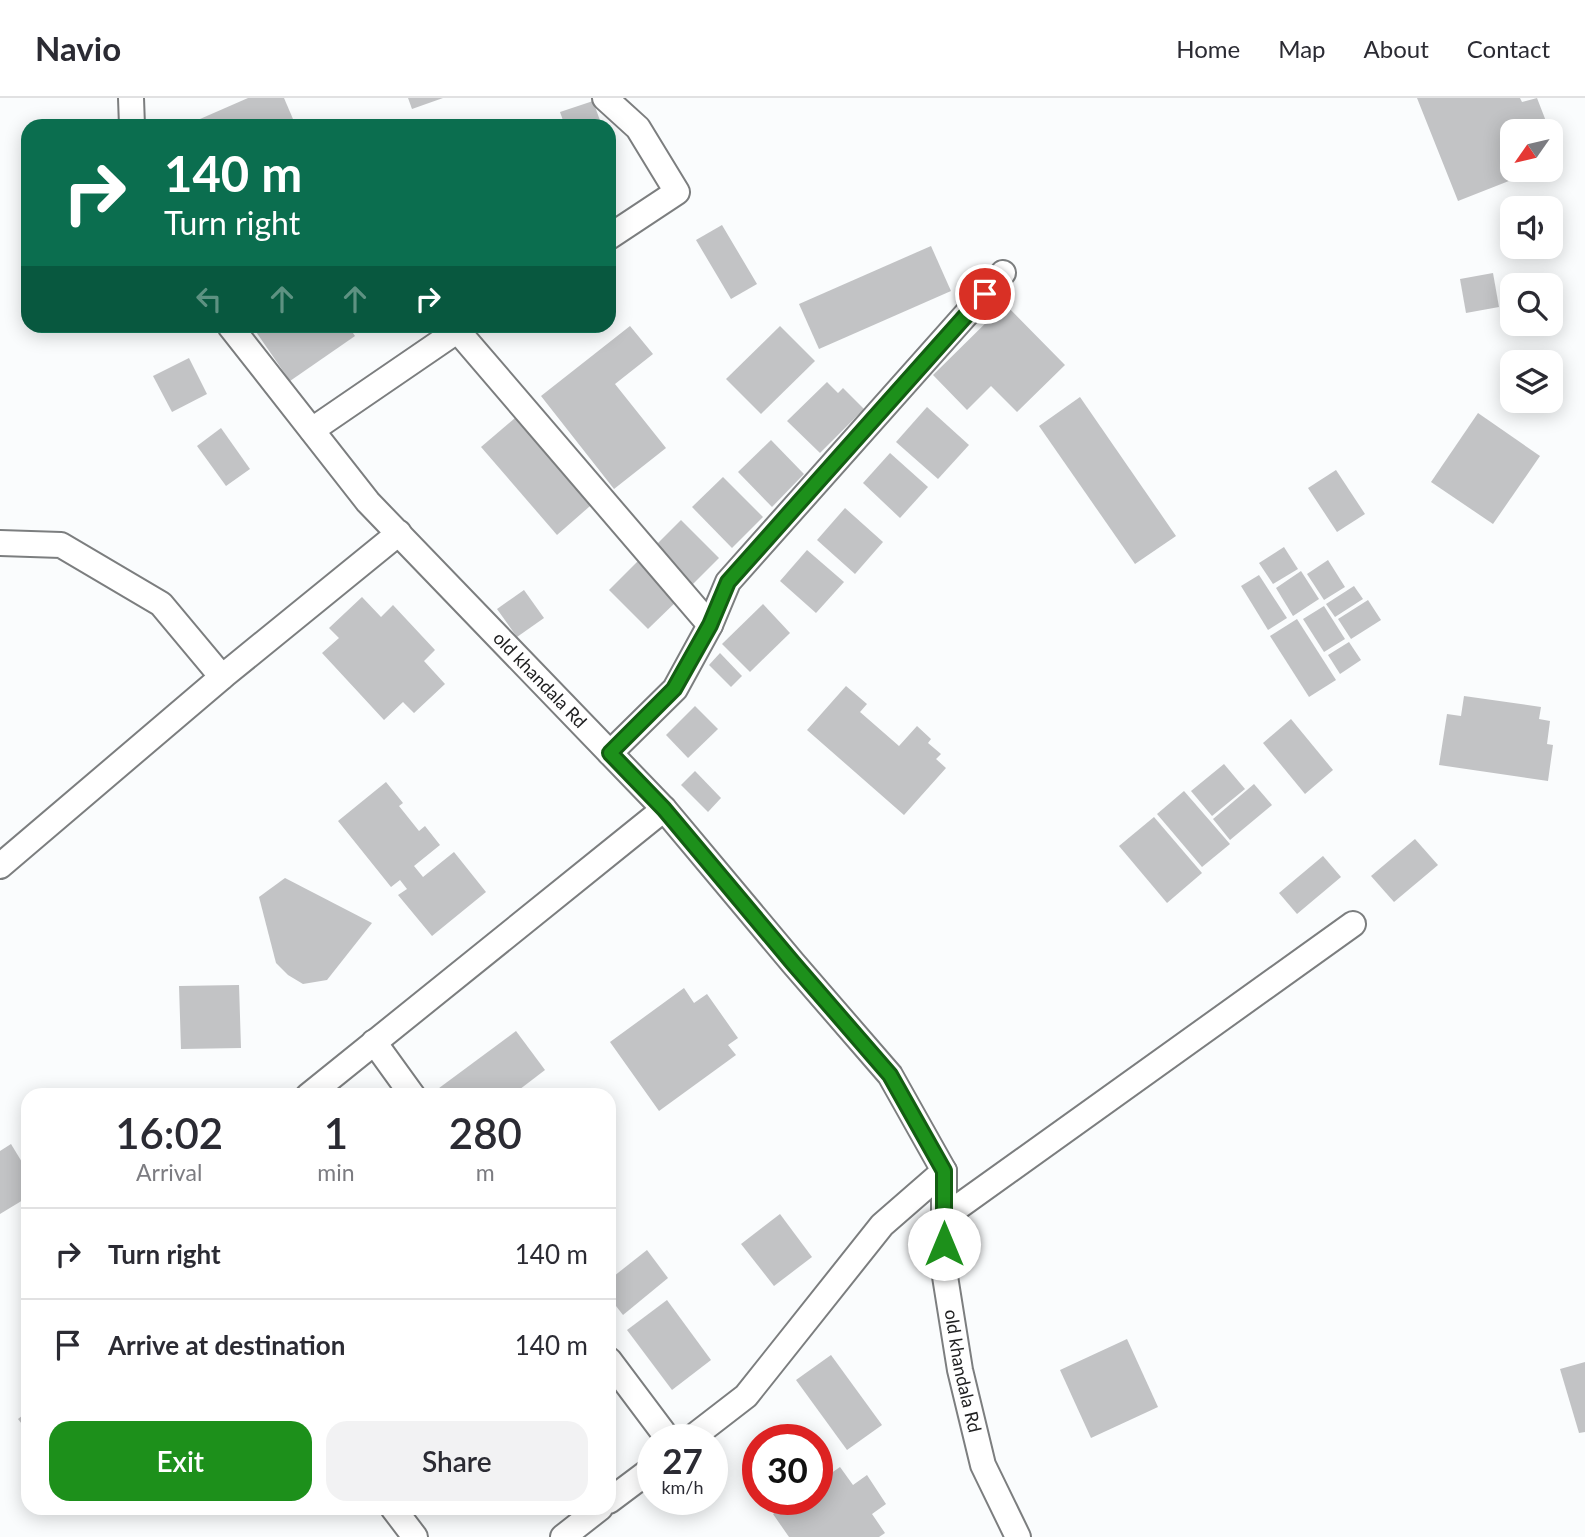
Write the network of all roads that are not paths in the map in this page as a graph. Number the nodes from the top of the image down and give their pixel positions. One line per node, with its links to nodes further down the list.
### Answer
1 (605, 98): 2 (street)
2 (616, 232)
3 (1003, 273): 10 (street)
4 (236, 333): 7 (street, old khandala Rd)
5 (454, 333): 7 (street)
6 (465, 333): 10 (street)
7 (312, 430): 8 (street, old khandala Rd)
8 (399, 533): 11 (street); 12 (street, old khandala Rd)
9 (0, 543): 11 (street)
10 (710, 625): 12 (street)
11 (222, 677): 14 (street)
12 (610, 753): 13 (street, old khandala Rd)
13 (664, 809): 16 (street); 19 (street, old khandala Rd)
14 (0, 866)
15 (1353, 923): 20 (street)
16 (374, 1042): 17 (street); 18 (street)
17 (317, 1088)
18 (407, 1088)
19 (944, 1171): 20 (street, old khandala Rd); 23 (street)
20 (944, 1217): 30 (street, old khandala Rd)
21 (616, 1369): 22 (street)
22 (657, 1424)
23 (710, 1424)
24 (637, 1480): 25 (street)
25 (616, 1497)
26 (398, 1515): 28 (street)
27 (591, 1515): 29 (street)
28 (415, 1537)
29 (563, 1537)
30 (1018, 1537)

